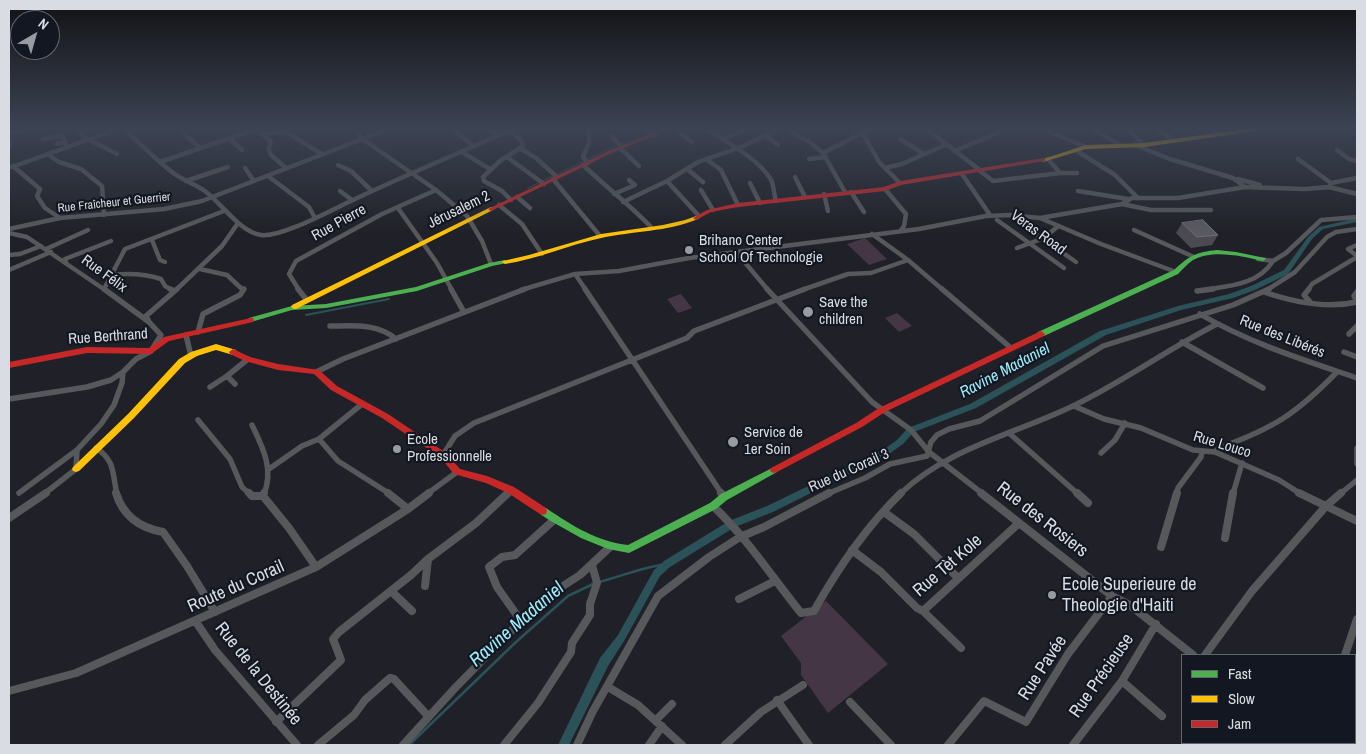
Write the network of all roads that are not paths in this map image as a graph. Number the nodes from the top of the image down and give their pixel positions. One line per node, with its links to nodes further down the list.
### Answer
1 (66, 164): 83 (street)
2 (163, 164): 46 (street)
3 (281, 164): 29 (street)
4 (296, 164): 29 (street, Rue Fraîcheur et Guerrier)
5 (400, 164): 36 (street)
6 (435, 164): 36 (street)
7 (482, 164): 32 (street)
8 (495, 164): 32 (street)
9 (517, 164): 50 (street)
10 (543, 164): 40 (street)
11 (581, 164): 40 (street, Jérusalem 2)
12 (587, 164): 61 (street)
13 (695, 164): 30 (street)
14 (713, 164): 75 (street)
15 (755, 164): 70 (street)
16 (830, 164): 60 (street)
17 (883, 164): 31 (street)
18 (901, 164): 31 (street)
19 (972, 164): 33 (street)
20 (1019, 164): 33 (street)
21 (1052, 164): 34 (street)
22 (1098, 164): 67 (street)
23 (1187, 164): 41 (street)
24 (1304, 164): 51 (street)
25 (338, 165): 58 (street)
26 (10, 167): 88 (street)
27 (228, 167): 46 (street)
28 (245, 168): 44 (street)
29 (286, 168): 38 (street, Rue Fraîcheur et Guerrier)
30 (687, 168): 45 (street); 47 (street)
31 (885, 168): 49 (street)
32 (490, 169): 66 (street)
33 (981, 171): 34 (street); 37 (street)
34 (1060, 173): 35 (street)
35 (1078, 173)
36 (414, 174): 55 (street); 58 (street)
37 (962, 174): 49 (street); 84 (street)
38 (268, 176): 44 (street, Rue Fraîcheur et Guerrier); 89 (street)
39 (795, 177): 64 (street)
40 (555, 178): 50 (street, Jérusalem 2); 105 (street)
41 (1233, 178): 52 (street); 53 (street)
42 (1357, 178): 51 (street)
43 (629, 180): 61 (street)
44 (254, 181): 65 (street, Rue Fraîcheur et Guerrier)
45 (667, 181): 71 (street); 85 (street)
46 (186, 182): 65 (street)
47 (703, 182)
48 (750, 183): 72 (street)
49 (900, 183): 54 (street)
50 (544, 184): 66 (street, Jérusalem 2)
51 (1330, 185): 53 (street); 63 (street)
52 (1245, 188): 53 (street); 67 (street)
53 (1270, 188)
54 (885, 189): 60 (street); 99 (street)
55 (436, 190): 76 (street, Rue Pierre); 91 (street)
56 (701, 190): 78 (street)
57 (340, 191): 69 (street)
58 (372, 191): 69 (street)
59 (1078, 191): 68 (street)
60 (848, 192): 62 (street); 82 (street)
61 (614, 194): 71 (street)
62 (824, 194): 64 (street); 80 (street)
63 (1357, 194)
64 (806, 197): 70 (street)
65 (211, 198): 81 (street); 83 (street, Rue Fraîcheur et Guerrier)
66 (514, 198): 74 (street, Jérusalem 2); 77 (street)
67 (1138, 198): 68 (street)
68 (1128, 199): 73 (street)
69 (352, 200): 89 (street)
70 (776, 201): 72 (street)
71 (623, 202): 94 (street)
72 (760, 203): 75 (street)
73 (1122, 204): 79 (street); 90 (street)
74 (499, 205): 91 (street, Jérusalem 2); 115 (street)
75 (738, 205): 78 (street)
76 (398, 208): 109 (street); 139 (street, Rue Pierre)
77 (530, 208)
78 (713, 210): 85 (street)
79 (1211, 210)
80 (828, 211)
81 (224, 212): 93 (street); 107 (street)
82 (864, 212)
83 (104, 215): 88 (street, Rue Fraîcheur et Guerrier)
84 (990, 215): 86 (street); 99 (street)
85 (699, 216): 94 (street)
86 (1019, 216): 90 (street); 106 (street, Veras Road)
87 (1357, 217): 122 (street)
88 (60, 218): 96 (street, Rue Fraîcheur et Guerrier)
89 (315, 218): 93 (street)
90 (1040, 218): 95 (street)
91 (470, 220): 109 (street, Jérusalem 2); 126 (street)
92 (997, 220): 110 (street, Veras Road)
93 (238, 223): 128 (street)
94 (651, 227): 105 (street)
95 (1057, 227): 106 (street); 130 (street)
96 (9, 229)
97 (1357, 229): 101 (street)
98 (88, 230): 113 (street)
99 (901, 230): 103 (street)
100 (1134, 230): 117 (street)
101 (1349, 230): 104 (street); 137 (street)
102 (9, 233): 113 (street, Rue Félix)
103 (872, 234): 114 (street); 121 (street)
104 (1357, 235)
105 (600, 236): 115 (street)
106 (1042, 238): 110 (street); 125 (street, Veras Road)
107 (152, 240): 124 (street); 132 (street)
108 (111, 242): 123 (street)
109 (424, 242): 133 (street); 139 (street, Jérusalem 2)
110 (1031, 243): 112 (street); 127 (street, Veras Road)
111 (1357, 245): 118 (street)
112 (1017, 248)
113 (46, 249): 116 (street); 123 (street, Rue Félix); 129 (street)
114 (738, 253): 131 (street); 140 (street, Rue des Rosiers)
115 (542, 254): 126 (street)
116 (9, 256)
117 (1194, 257): 120 (street); 130 (street)
118 (1357, 257): 142 (street)
119 (1246, 258): 120 (street)
120 (1263, 259): 122 (street)
121 (908, 260): 140 (street); 155 (street)
122 (1273, 261): 136 (street)
123 (66, 262): 134 (street, Rue Félix)
124 (165, 262)
125 (1076, 262)
126 (491, 264): 133 (street)
127 (1064, 268)
128 (200, 269): 135 (street); 150 (street)
129 (9, 270)
130 (1176, 272): 155 (street)
131 (575, 274): 144 (street); 161 (street)
132 (113, 275): 134 (street); 135 (street)
133 (447, 279): 143 (street); 144 (street)
134 (104, 289): 146 (street, Rue Félix)
135 (174, 291): 146 (street)
136 (1197, 291)
137 (1264, 292): 142 (street); 145 (street)
138 (1357, 292): 141 (street)
139 (306, 299): 143 (street, Jérusalem 2)
140 (776, 299): 161 (street); 174 (street, Rue des Rosiers)
141 (1357, 301): 142 (street)
142 (1311, 303)
143 (292, 308): 150 (street, Rue Berthrand)
144 (464, 312): 153 (street)
145 (1200, 314): 147 (street, Rue des Libérés); 183 (street)
146 (149, 322): 156 (street)
147 (1217, 324): 154 (street); 165 (street, Rue des Libérés)
148 (330, 326): 153 (street)
149 (1357, 326): 152 (street)
150 (198, 332): 151 (street, Rue Berthrand)
151 (186, 334): 156 (street, Rue Berthrand); 158 (street)
152 (1349, 334)
153 (396, 339): 164 (street)
154 (1182, 342): 170 (street); 173 (street)
155 (1011, 348): 174 (street)
156 (151, 351): 162 (street, Rue Berthrand); 163 (street)
157 (1344, 352): 159 (street)
158 (191, 356): 160 (street); 180 (street)
159 (1357, 357)
160 (248, 359): 164 (street); 166 (street)
161 (632, 361): 187 (street); 198 (street)
162 (9, 364)
163 (123, 372): 171 (street); 182 (street)
164 (316, 372): 172 (street)
165 (1337, 372): 167 (street, Rue des Libérés); 185 (street)
166 (227, 376): 168 (street); 169 (street)
167 (1357, 378)
168 (236, 384)
169 (210, 387)
170 (1263, 388)
171 (9, 399)
172 (362, 404): 179 (street); 187 (street)
173 (1074, 406): 176 (street, Rue Louco); 178 (street)
174 (882, 410): 183 (street, Rue des Rosiers); 198 (street)
175 (198, 420): 197 (street)
176 (1125, 423): 184 (street, Rue Louco); 186 (street)
177 (252, 425): 192 (street)
178 (1009, 433): 188 (street); 199 (street)
179 (319, 439): 192 (street); 202 (street)
180 (96, 448): 191 (street); 224 (street)
181 (1357, 448): 190 (street)
182 (77, 450): 191 (street); 196 (street)
183 (930, 452): 188 (street, Rue des Rosiers); 208 (street, Rue du Corail 3)
184 (1202, 452): 185 (street, Rue Louco); 211 (street)
185 (1215, 452): 189 (street, Rue Louco)
186 (1100, 453)
187 (443, 455): 193 (street)
188 (943, 462): 203 (street); 207 (street, Rue des Rosiers)
189 (1242, 464): 201 (street, Rue Louco); 209 (street)
190 (1357, 464)
191 (76, 469): 204 (street)
192 (270, 469): 197 (street)
193 (457, 472): 195 (street); 202 (street, Route du Corail)
194 (1357, 480): 201 (street)
195 (511, 490): 205 (street); 213 (street)
196 (19, 492)
197 (263, 496): 215 (street)
198 (724, 497): 200 (street)
199 (1088, 502)
200 (713, 506): 208 (street); 210 (street)
201 (1326, 506): 206 (street, Rue Louco); 231 (street)
202 (408, 509): 215 (street, Route du Corail)
203 (884, 512): 212 (street); 216 (street)
204 (9, 518)
205 (554, 519): 210 (street); 226 (street)
206 (1357, 521)
207 (1020, 523): 216 (street, Rue Tèt Kole); 220 (street, Rue des Rosiers)
208 (740, 537): 217 (street); 235 (street, Rue du Corail 3)
209 (1225, 538)
210 (611, 546): 214 (street)
211 (1161, 547)
212 (852, 550): 217 (street); 223 (street, Rue Tèt Kole)
213 (428, 559): 218 (street); 219 (street)
214 (592, 565): 226 (street); 248 (street)
215 (316, 567): 224 (street, Route du Corail)
216 (957, 577): 223 (street, Rue Tèt Kole)
217 (775, 581): 221 (street)
218 (424, 586)
219 (391, 591): 222 (street); 243 (street)
220 (1112, 596): 228 (street, Rue des Rosiers); 255 (street, Rue Pavée)
221 (739, 599)
222 (412, 611)
223 (924, 611): 229 (street)
224 (215, 612): 227 (street, Route du Corail)
225 (1357, 619): 232 (street)
226 (521, 621): 240 (street)
227 (196, 622): 236 (street, Route du Corail); 243 (street, Rue de la Destinée)
228 (1156, 624): 230 (street, Rue des Rosiers); 233 (street, Rue Précieuse)
229 (961, 648)
230 (1192, 654)
231 (1206, 654)
232 (1345, 654)
233 (1122, 681): 241 (street); 256 (street, Rue Précieuse)
234 (803, 685): 237 (street)
235 (608, 687): 242 (street); 249 (street, Rue du Corail 3)
236 (9, 691)
237 (777, 700): 252 (street); 253 (street)
238 (850, 702): 254 (street)
239 (672, 704): 242 (street)
240 (428, 716): 246 (street); 247 (street)
241 (1162, 716)
242 (656, 720): 244 (street)
243 (276, 722): 245 (street, Rue de la Destinée)
244 (662, 726): 250 (street); 251 (street)
245 (298, 745)
246 (318, 745)
247 (403, 745)
248 (504, 745)
249 (577, 745)
250 (649, 745)
251 (682, 745)
252 (725, 745)
253 (809, 745)
254 (891, 745)
255 (948, 745)
256 (1073, 745)

